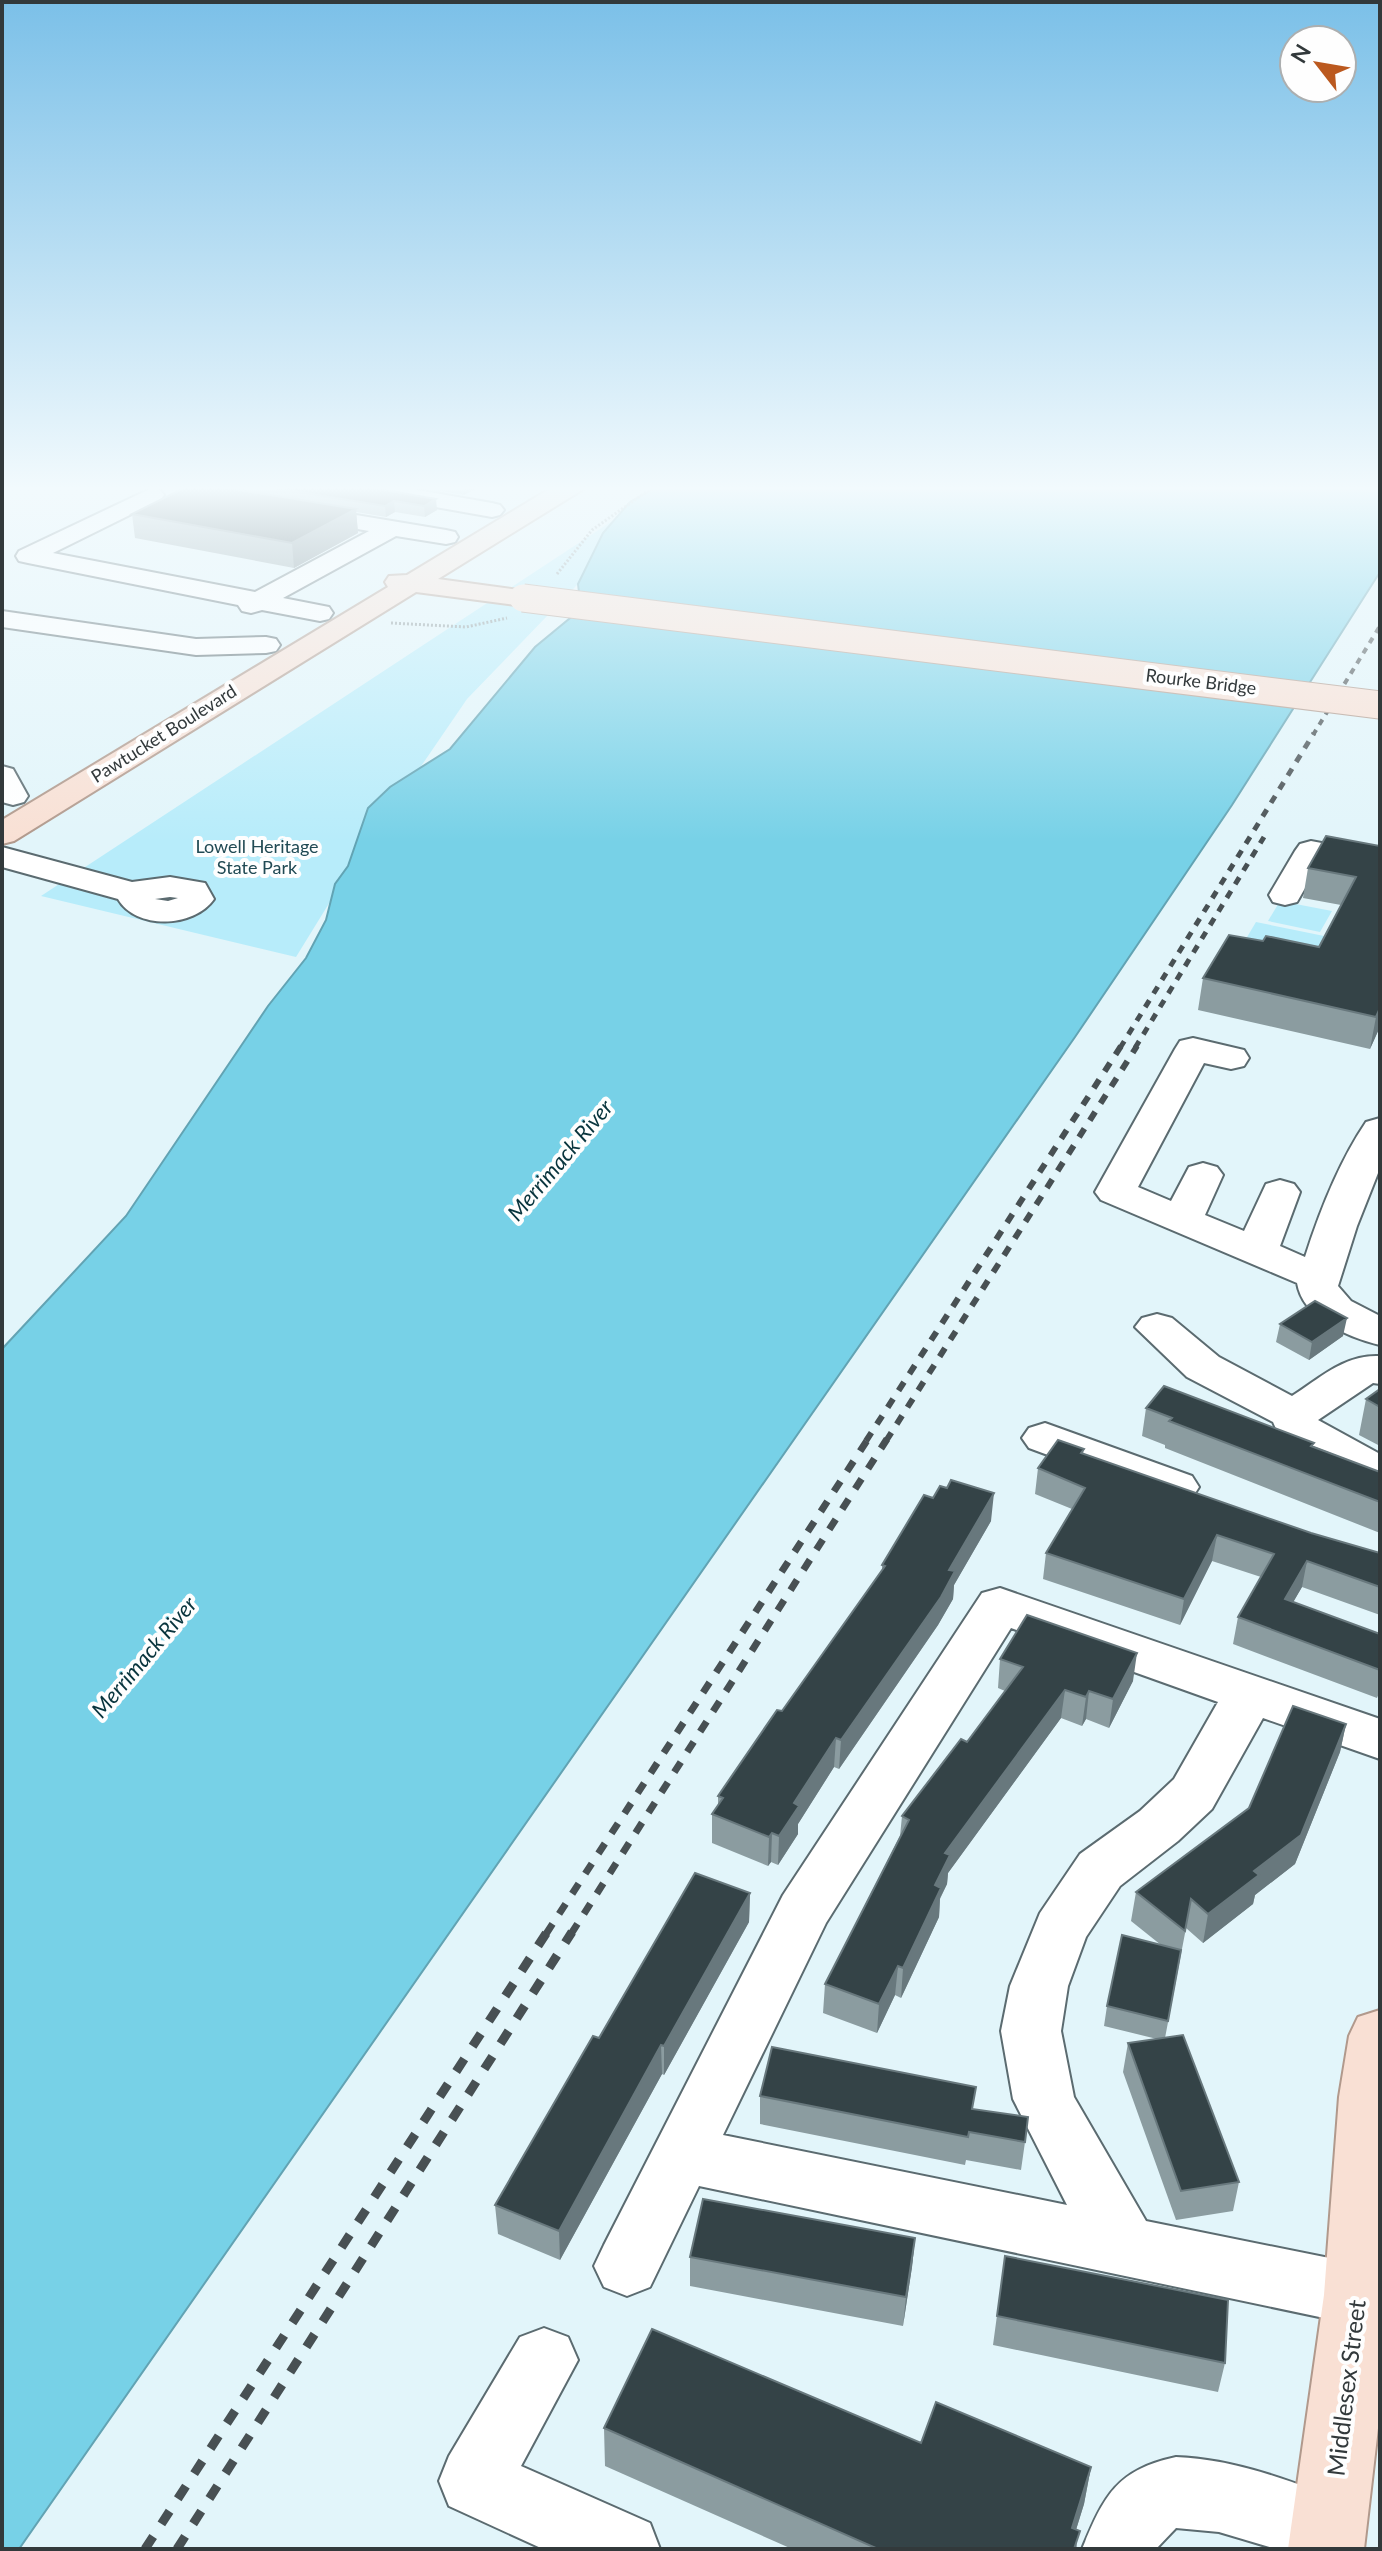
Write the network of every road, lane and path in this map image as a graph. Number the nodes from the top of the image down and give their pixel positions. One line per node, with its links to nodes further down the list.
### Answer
1 (253, 604): 8 (street)
2 (274, 604): 6 (street)
3 (335, 604): 6 (main road, Pawtucket Boulevard)
4 (375, 604): 16 (main road, Pawtucket Boulevard)
5 (574, 604): 14 (main road, Rourke Bridge, bridge)
6 (320, 613): 11 (main road, Pawtucket Boulevard)
7 (2, 619): 9 (street)
8 (218, 623)
9 (44, 624): 10 (street); 12 (street)
10 (172, 644): 11 (street); 13 (street)
11 (266, 645): 13 (main road, Pawtucket Boulevard)
12 (9, 648)
13 (212, 677): 15 (main road, Pawtucket Boulevard)
14 (1380, 705)
15 (6, 791)
16 (2, 834)
17 (2, 857): 19 (street)
18 (1380, 864): 20 (street)
19 (131, 892)
20 (1285, 895)
21 (1231, 1058): 26 (street)
22 (1380, 1130): 25 (street)
23 (1203, 1175): 26 (street)
24 (1280, 1192): 27 (street)
25 (1362, 1210): 28 (street)
26 (1182, 1220): 27 (street)
27 (1257, 1252): 28 (street)
28 (1320, 1278): 30 (street)
29 (1157, 1327): 32 (street)
30 (1380, 1332)
31 (1380, 1370): 32 (street)
32 (1294, 1415): 34 (street)
33 (1045, 1438): 35 (street)
34 (1380, 1473)
35 (1221, 1505)
36 (1249, 1692): 37 (street); 39 (street); 40 (street)
37 (1380, 1739)
38 (1380, 2036): 42 (main road, Middlesex Street)
39 (684, 2155): 40 (street); 41 (street)
40 (1125, 2246): 42 (street)
41 (627, 2266)
42 (1369, 2303): 44 (main road, Middlesex Street)
43 (544, 2360): 45 (street)
44 (1327, 2540): 46 (street)
45 (624, 2549)
46 (1118, 2549)

